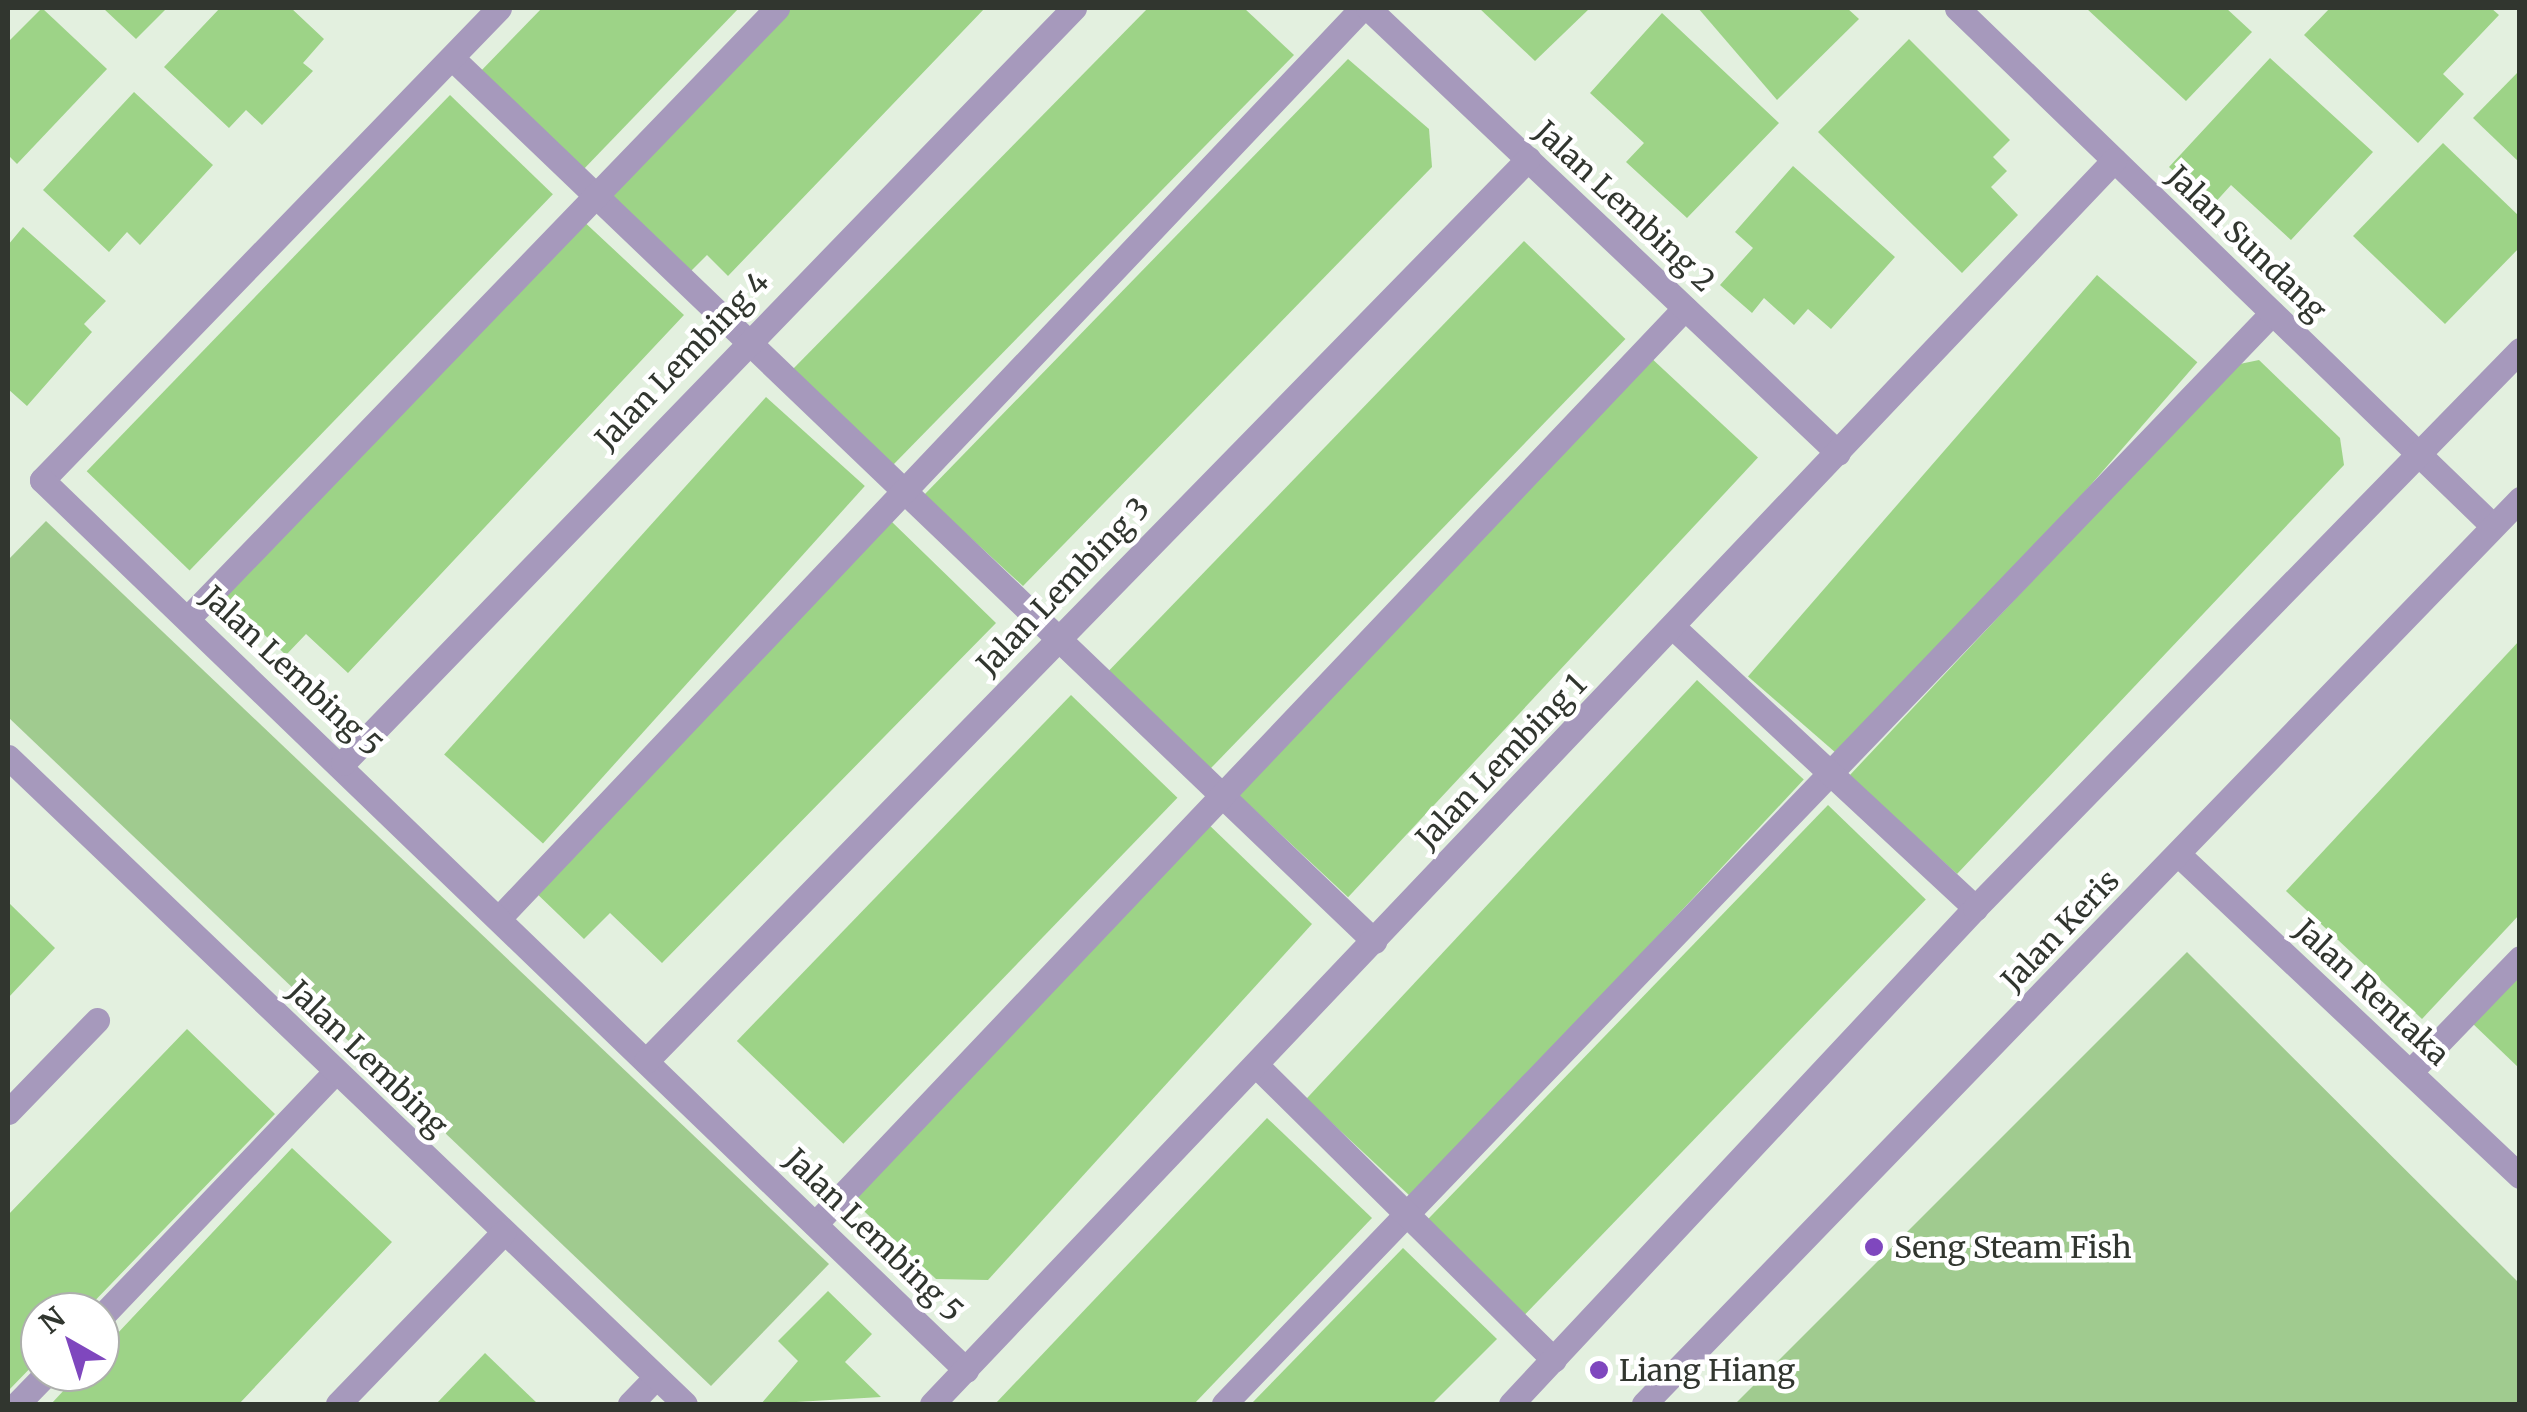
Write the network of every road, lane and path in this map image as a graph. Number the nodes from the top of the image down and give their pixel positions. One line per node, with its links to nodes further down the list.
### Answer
1 (499, 8): 6 (street, Jalan Lembing 5)
2 (776, 8): 9 (street)
3 (1074, 8): 12 (street, Jalan Lembing 4)
4 (1365, 8): 7 (street, Jalan Lembing 2); 16 (street)
5 (1957, 8): 8 (street, Jalan Sundang)
6 (452, 58): 9 (street); 19 (street, Jalan Lembing 5)
7 (1528, 159): 10 (street, Jalan Lembing 2); 21 (street, Jalan Lembing 3)
8 (2114, 160): 11 (street, Jalan Sundang); 14 (street, Jalan Lembing 1)
9 (595, 199): 12 (street); 19 (street)
10 (1686, 308): 14 (street, Jalan Lembing 2); 25 (street)
11 (2272, 313): 15 (street, Jalan Sundang); 24 (street)
12 (742, 344): 16 (street); 23 (street, Jalan Lembing 4)
13 (2520, 350): 15 (street)
14 (1838, 452): 20 (street, Jalan Lembing 1)
15 (2419, 455): 18 (street, Jalan Sundang); 27 (street)
16 (902, 496): 21 (street); 28 (street)
17 (2520, 498): 18 (street, Jalan Keris)
18 (2492, 526): 26 (street, Jalan Keris)
19 (188, 618): 23 (street, Jalan Lembing 5)
20 (1673, 627): 24 (street); 29 (street, Jalan Lembing 1)
21 (1056, 639): 25 (street); 32 (street, Jalan Lembing 3)
22 (8, 757): 34 (street, Jalan Lembing)
23 (343, 763): 28 (street, Jalan Lembing 5)
24 (1833, 771): 27 (street); 38 (street)
25 (1219, 796): 29 (street); 39 (street)
26 (2179, 854): 35 (street, Jalan Rentaka); 51 (street, Jalan Keris)
27 (1974, 908): 42 (street)
28 (500, 917): 32 (street, Jalan Lembing 5)
29 (1374, 942): 33 (street, Jalan Lembing 1)
30 (2520, 958): 35 (street)
31 (97, 1020): 36 (street)
32 (646, 1061): 39 (street, Jalan Lembing 5)
33 (1256, 1065): 38 (street); 43 (street, Jalan Lembing 1)
34 (335, 1072): 40 (street, Jalan Lembing); 41 (street)
35 (2410, 1072): 37 (street, Jalan Rentaka)
36 (8, 1112)
37 (2520, 1176)
38 (1412, 1216): 42 (street); 49 (street)
39 (815, 1224): 43 (street, Jalan Lembing 5)
40 (503, 1233): 44 (street, Jalan Lembing); 45 (street)
41 (120, 1297)
42 (1554, 1360): 50 (street)
43 (966, 1370): 48 (street, Jalan Lembing 1)
44 (656, 1377): 46 (street); 47 (street, Jalan Lembing)
45 (338, 1404)
46 (630, 1404)
47 (684, 1404)
48 (932, 1404)
49 (1224, 1404)
50 (1511, 1404)
51 (1644, 1404)

